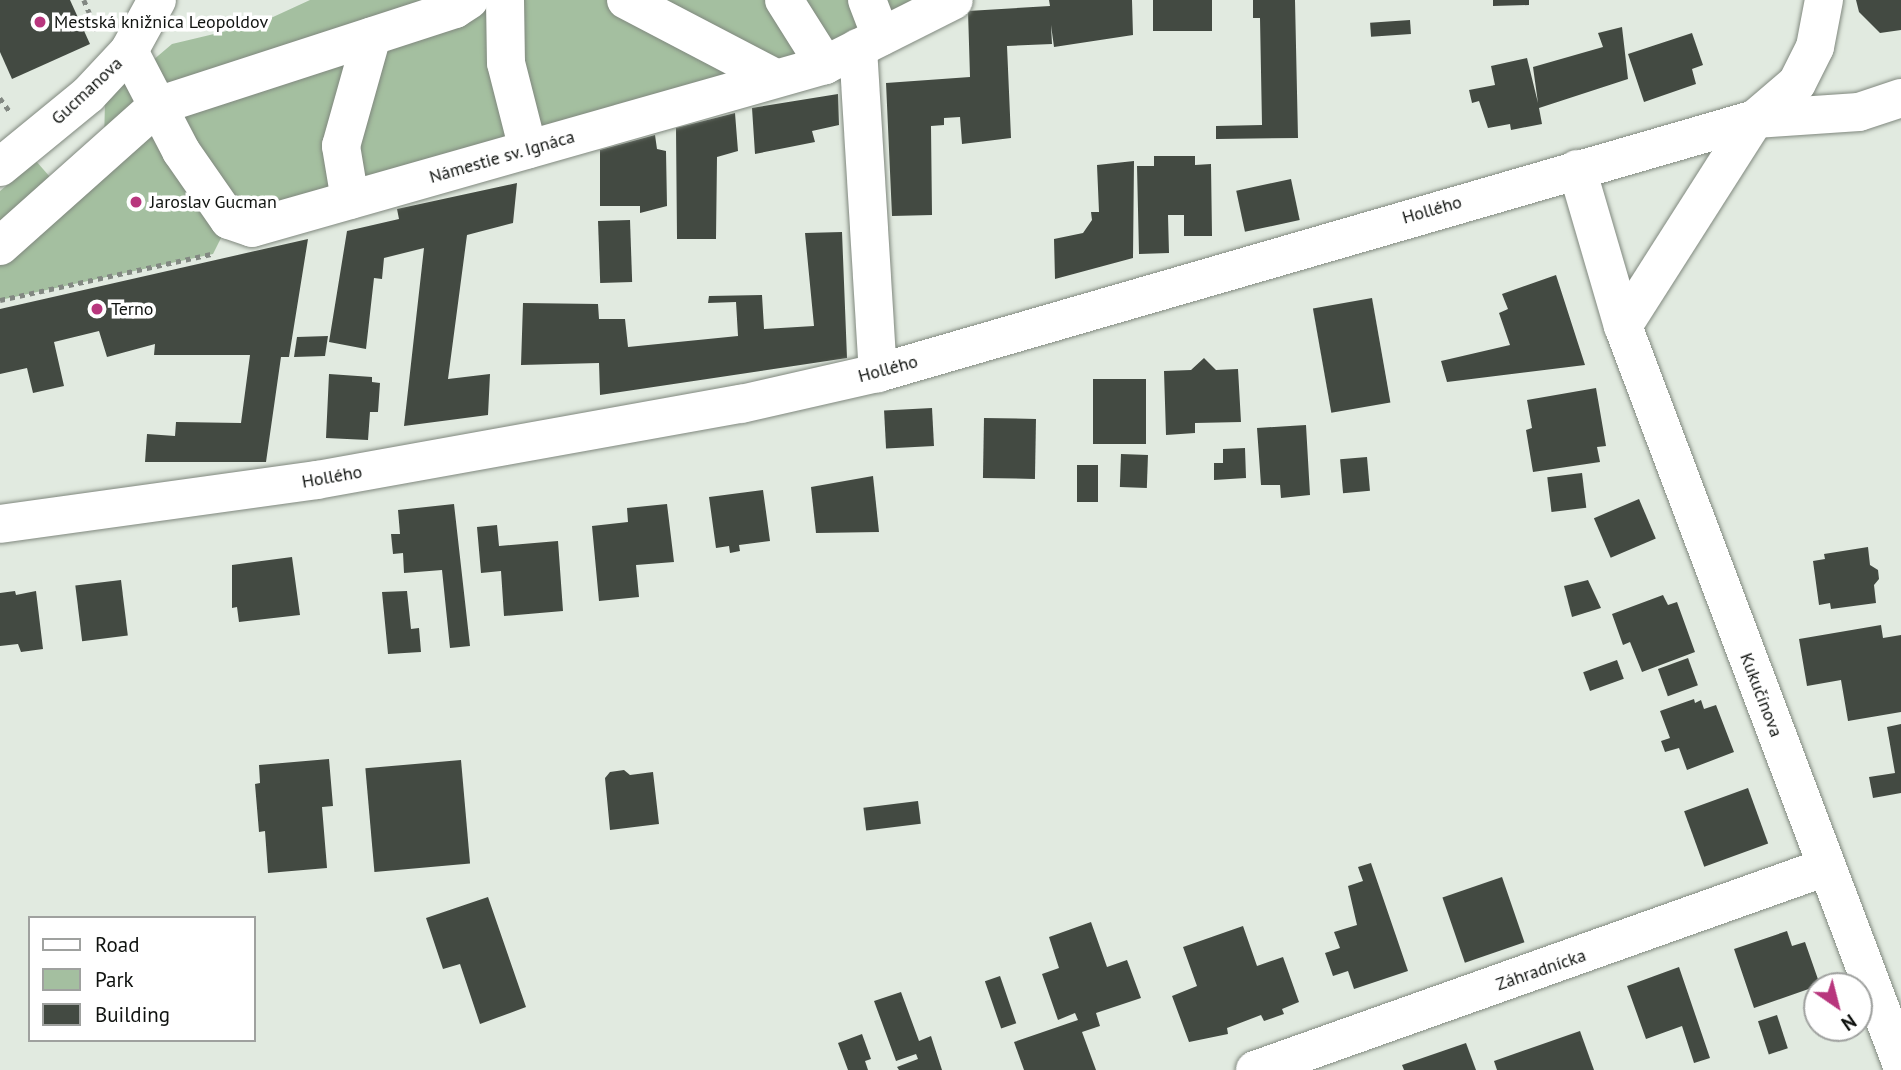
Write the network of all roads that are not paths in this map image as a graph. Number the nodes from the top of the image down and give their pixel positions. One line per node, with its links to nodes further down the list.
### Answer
1 (157, 0): 11 (street, Gucmanova)
2 (469, 0): 9 (street)
3 (505, 0): 16 (street)
4 (626, 0): 12 (street)
5 (784, 0): 10 (street)
6 (867, 0): 10 (street)
7 (954, 0): 10 (street, Námestie sv. Ignáca)
8 (1824, 0): 15 (street, Hollého)
9 (372, 36): 14 (street); 19 (street)
10 (855, 50): 12 (street, Námestie sv. Ignáca); 22 (street)
11 (129, 51): 14 (street); 17 (street, Gucmanova)
12 (775, 78): 16 (street, Námestie sv. Ignáca)
13 (1901, 98): 15 (street)
14 (157, 106): 19 (street, Námestie sv. Ignáca); 20 (street)
15 (1755, 119): 18 (street, Hollého); 21 (street, Hollého)
16 (528, 149): 19 (street, Námestie sv. Ignáca)
17 (0, 167)
18 (1577, 169): 21 (street, Kukučínova); 22 (street, Hollého)
19 (350, 200)
20 (0, 246)
21 (1623, 326): 24 (street, Kukučínova)
22 (878, 373): 23 (street, Hollého)
23 (0, 524)
24 (1826, 867): 25 (street, Kukučínova); 26 (street, Záhradnícka)
25 (1901, 1063)
26 (1255, 1070)

